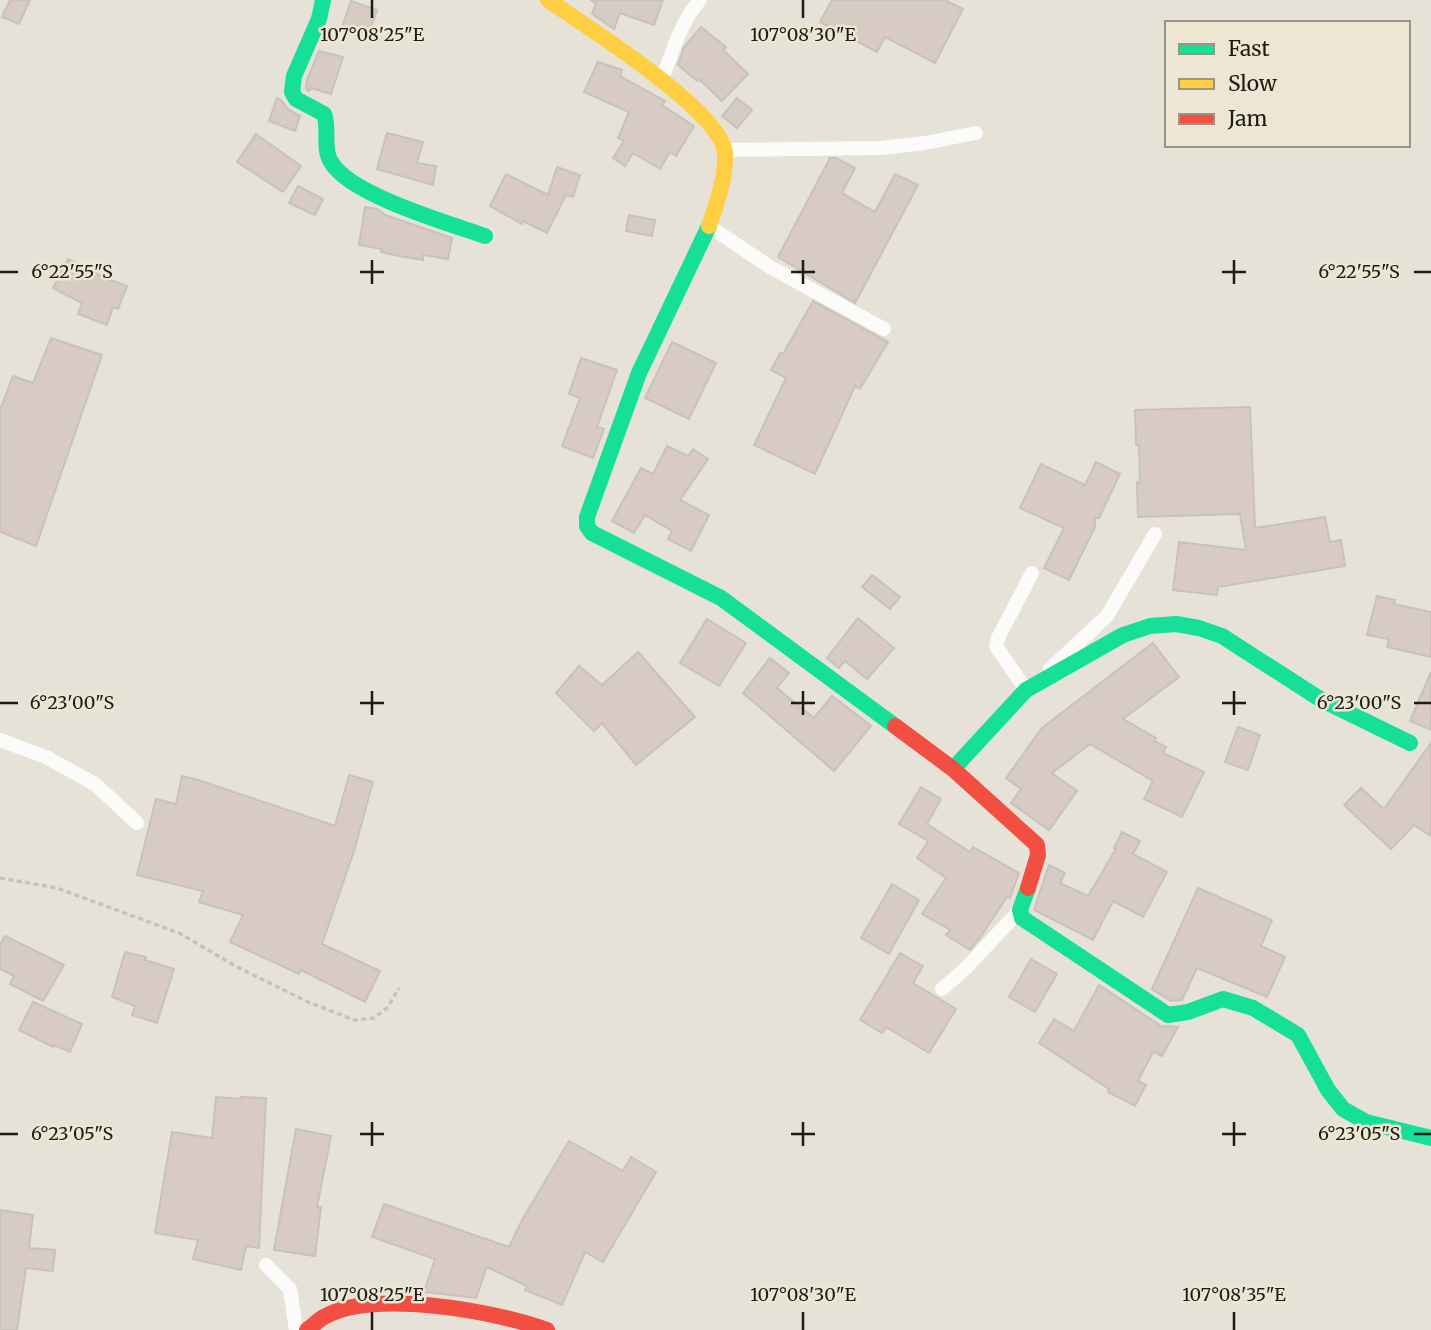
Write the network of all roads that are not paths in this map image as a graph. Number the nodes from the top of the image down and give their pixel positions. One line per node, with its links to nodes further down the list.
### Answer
1 (323, 0): 8 (street)
2 (548, 0): 4 (street)
3 (700, 0): 4 (street)
4 (662, 79): 6 (street)
5 (976, 133): 6 (street)
6 (726, 149): 7 (street)
7 (709, 226): 9 (street); 15 (street)
8 (485, 236)
9 (884, 329)
10 (1155, 534): 12 (street)
11 (1032, 573): 12 (street)
12 (1032, 687): 14 (street); 15 (street)
13 (0, 740): 16 (street)
14 (1410, 743)
15 (953, 769): 17 (street)
16 (137, 823)
17 (1020, 910): 18 (street); 19 (street)
18 (942, 989)
19 (1431, 1138)
20 (266, 1265): 21 (street)
21 (296, 1330)
22 (307, 1330): 23 (street)
23 (547, 1330)

